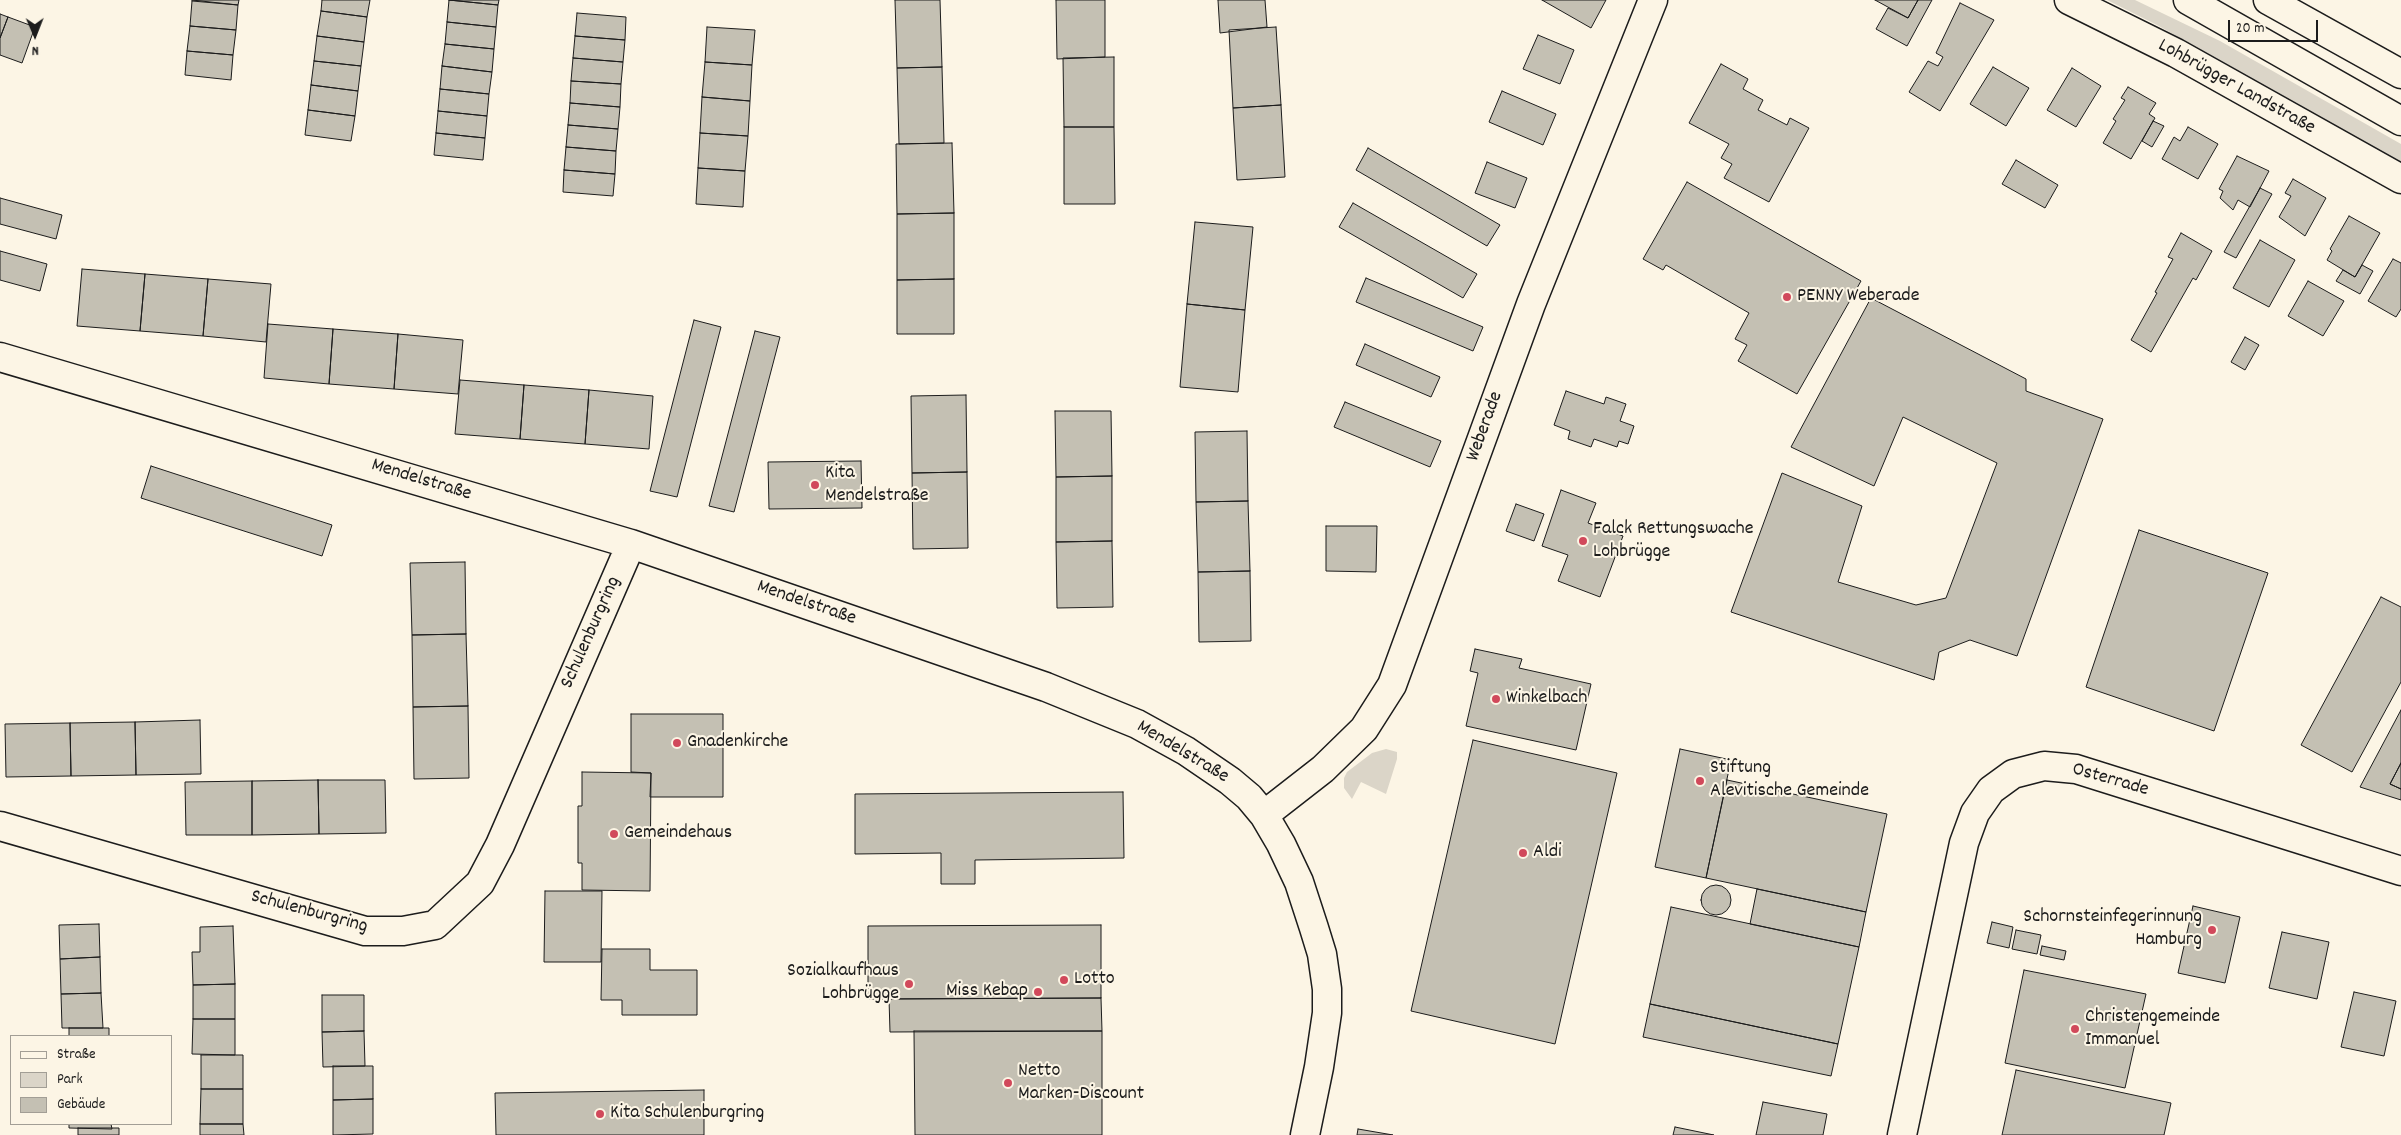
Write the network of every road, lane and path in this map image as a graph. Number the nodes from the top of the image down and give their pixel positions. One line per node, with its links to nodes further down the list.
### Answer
1 (1652, 0): 10 (street, Weberade)
2 (2069, 0): 7 (street, Lohbrügger Landstraße)
3 (2188, 0): 6 (street)
4 (2268, 0): 5 (street)
5 (2401, 74)
6 (2401, 121)
7 (2401, 179)
8 (0, 357): 9 (street, Mendelstraße)
9 (631, 544): 10 (street, Mendelstraße); 11 (street, Schulenburgring)
10 (1264, 815): 13 (street, Mendelstraße)
11 (0, 826)
12 (2401, 871): 14 (street, Osterrade)
13 (1305, 1135)
14 (1902, 1135)

